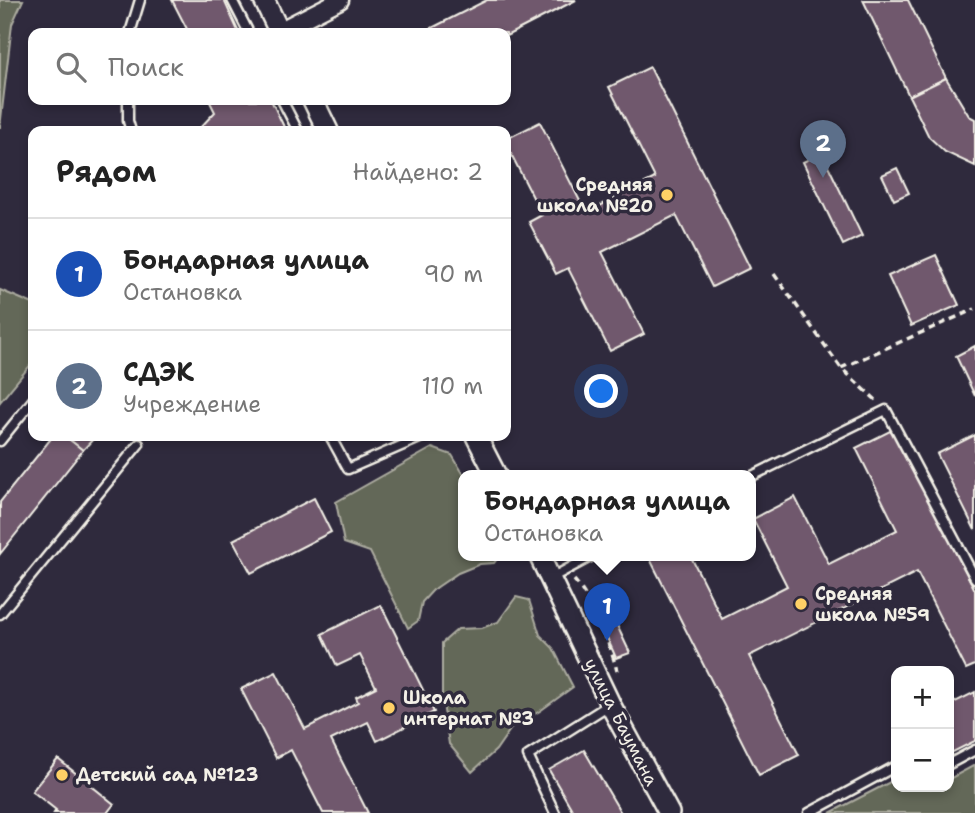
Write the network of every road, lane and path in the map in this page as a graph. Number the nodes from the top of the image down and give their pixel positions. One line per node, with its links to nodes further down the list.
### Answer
1 (140, 0): 5 (lane)
2 (232, 0): 6 (lane)
3 (264, 0): 7 (street)
4 (340, 0): 8 (street)
5 (132, 28)
6 (246, 28)
7 (277, 28)
8 (287, 28)
9 (128, 105): 12 (lane)
10 (285, 105): 13 (lane)
11 (315, 105): 14 (street)
12 (130, 126)
13 (295, 126)
14 (326, 126)
15 (774, 274): 17 (path)
16 (975, 309): 17 (path)
17 (841, 368): 19 (path)
18 (28, 406): 20 (lane)
19 (886, 410): 26 (lane); 30 (lane)
20 (0, 441)
21 (333, 441): 22 (lane)
22 (412, 441)
23 (479, 441): 25 (street)
24 (139, 444): 31 (lane)
25 (493, 470)
26 (756, 475)
27 (542, 561): 29 (street, улица Баумана)
28 (583, 561): 29 (lane)
29 (551, 578): 32 (street, улица Баумана)
30 (975, 578)
31 (0, 614)
32 (611, 706): 36 (lane); 37 (street, улица Баумана)
33 (975, 750): 34 (lane)
34 (954, 761)
35 (891, 769): 38 (lane)
36 (555, 813)
37 (668, 813)
38 (809, 813)

